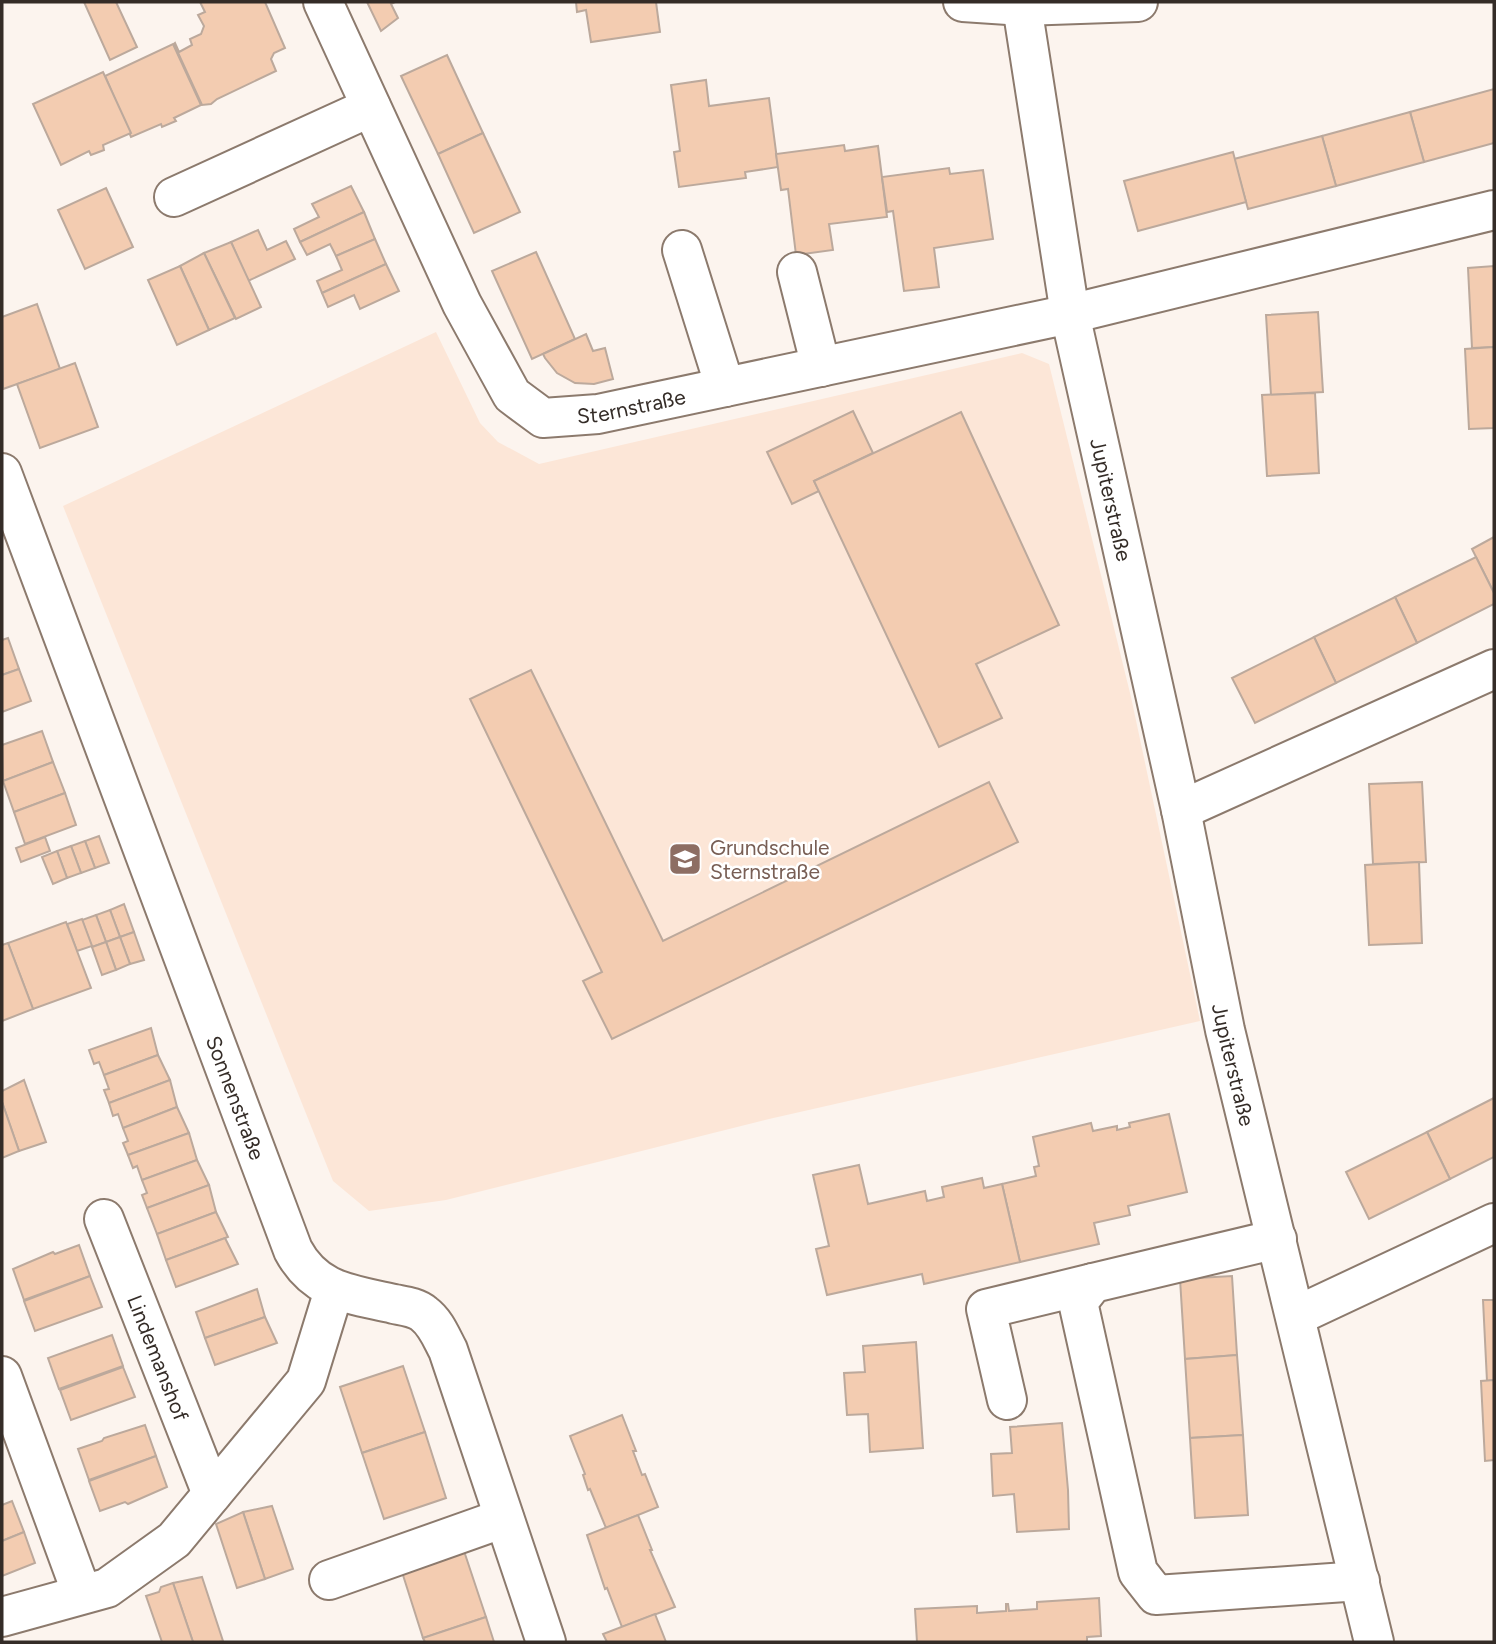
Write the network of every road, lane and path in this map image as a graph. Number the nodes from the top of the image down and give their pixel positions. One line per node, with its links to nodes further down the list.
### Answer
1 (323, 2): 5 (street, Sternstraße)
2 (963, 2): 4 (street)
3 (1138, 2): 4 (street)
4 (1022, 6): 10 (street, Jupiterstraße)
5 (371, 107): 6 (street); 12 (street, Sternstraße)
6 (174, 197)
7 (1494, 210): 10 (street)
8 (682, 250): 12 (street)
9 (797, 272): 11 (street)
10 (1070, 314): 11 (street, Sternstraße); 15 (street, Jupiterstraße)
11 (821, 367): 12 (street, Sternstraße)
12 (725, 387)
13 (4, 484): 20 (street, Sonnenstraße)
14 (1494, 669): 15 (street)
15 (1181, 810): 18 (street, Jupiterstraße)
16 (104, 1219): 24 (street, Lindemanshof)
17 (1494, 1223): 21 (street)
18 (1277, 1239): 19 (street); 21 (street, Jupiterstraße)
19 (1093, 1283): 23 (street); 27 (street)
20 (334, 1290): 24 (street); 25 (street, Sonnenstraße)
21 (1296, 1316): 27 (street, Jupiterstraße)
22 (2, 1376): 28 (street)
23 (1007, 1400)
24 (212, 1494): 28 (street)
25 (504, 1518): 26 (street); 30 (street, Sonnenstraße)
26 (329, 1580)
27 (1360, 1581): 31 (street, Jupiterstraße)
28 (82, 1594): 29 (street)
29 (2, 1617)
30 (546, 1642)
31 (1374, 1642)

